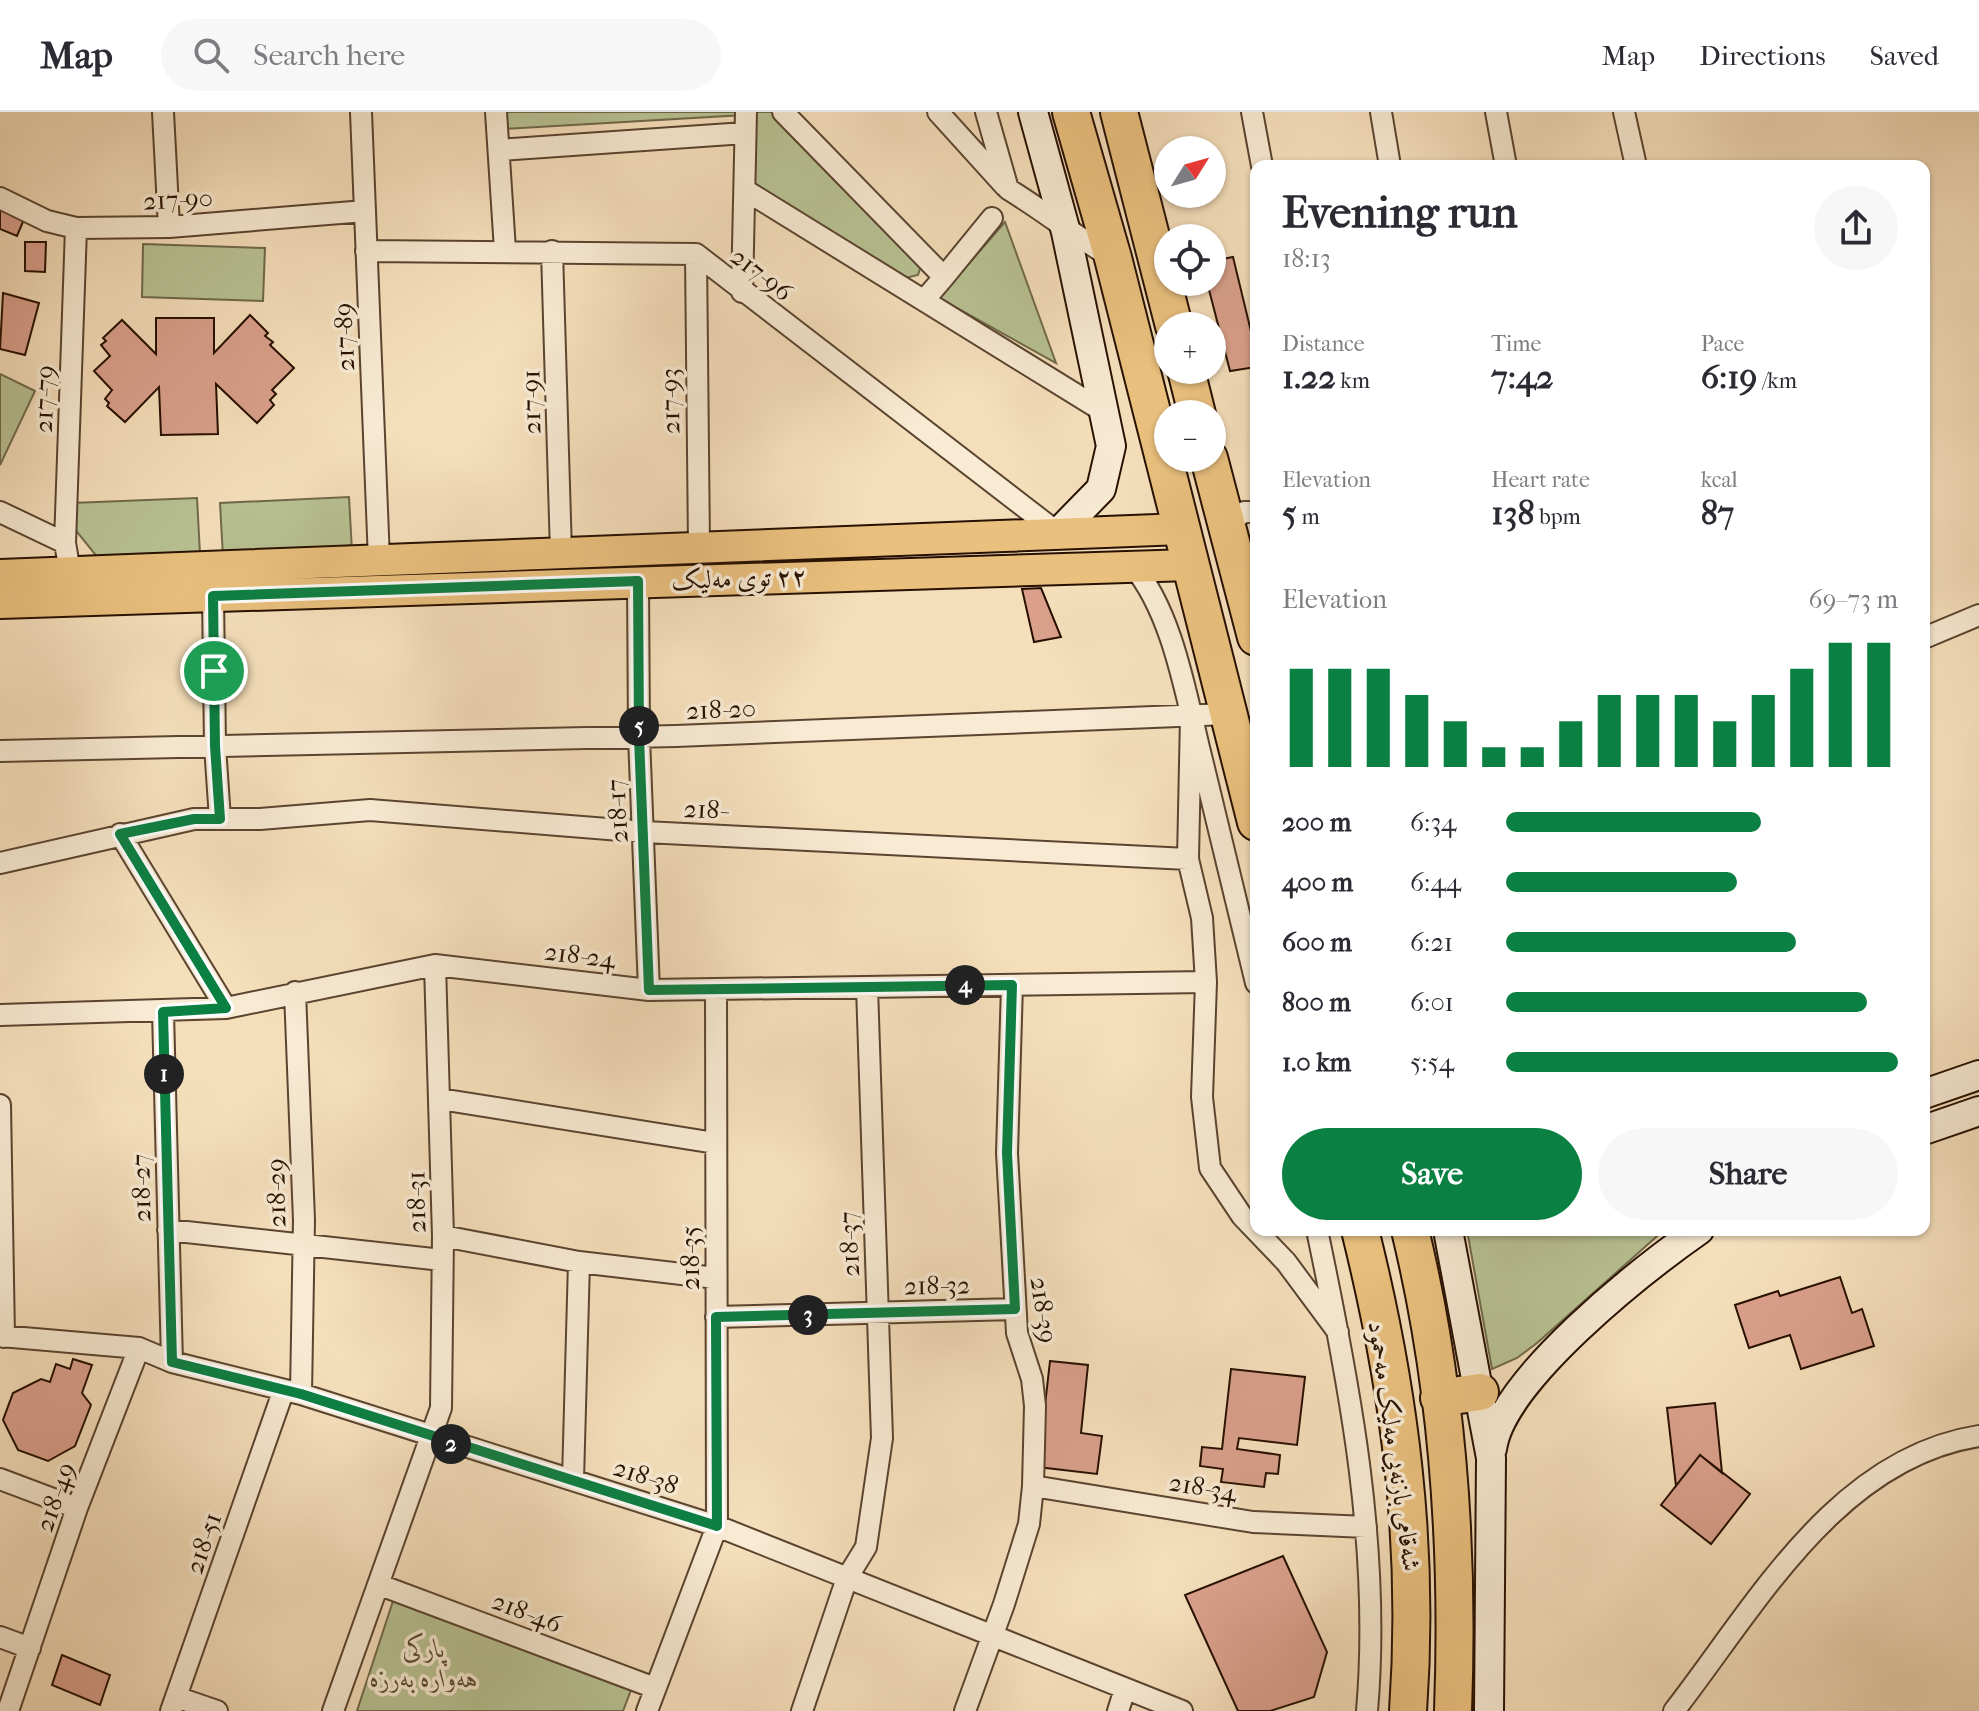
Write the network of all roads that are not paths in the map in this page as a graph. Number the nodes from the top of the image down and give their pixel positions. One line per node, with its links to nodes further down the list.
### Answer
1 (163, 112): 25 (street)
2 (361, 112): 23 (street, 217-89)
3 (496, 112): 15 (street)
4 (783, 112): 33 (street)
5 (938, 112): 20 (street)
6 (986, 112): 20 (street)
7 (1033, 112): 27 (main road)
8 (1071, 112): 32 (highway)
9 (1119, 112): 36 (highway)
10 (1252, 112): 16 (street)
11 (1381, 112): 17 (street)
12 (1496, 112): 18 (street)
13 (1624, 112): 19 (street)
14 (746, 122): 15 (street); 21 (street)
15 (499, 150): 28 (street)
16 (1261, 160)
17 (1389, 160)
18 (1505, 160)
19 (1635, 160)
20 (1008, 189): 27 (street)
21 (745, 190): 34 (street); 35 (street)
22 (0, 198): 26 (street, 217-90)
23 (365, 211): 25 (street, 217-90); 29 (street, 217-89)
24 (992, 218): 33 (street)
25 (169, 227): 26 (street, 217-90)
26 (76, 228): 43 (street, 217-79)
27 (1066, 232): 32 (street); 37 (main road)
28 (505, 250): 29 (street, 217-96); 30 (street, 217-96)
29 (366, 251): 46 (street, 217-89)
30 (552, 251): 31 (street, 217-96); 45 (street, 217-91)
31 (696, 254): 34 (street, 217-96); 44 (street, 217-93)
32 (1113, 258): 41 (highway)
33 (944, 277): 35 (street)
34 (742, 292): 42 (street, 217-96)
35 (926, 298): 37 (street)
36 (1170, 312)
37 (1106, 413): 42 (main road)
38 (1216, 472): 40 (highway)
39 (0, 512): 43 (street)
40 (1241, 518): 50 (highway)
41 (1182, 529): 42 (main road, ٢٢ توی مەلیک); 48 (highway)
42 (1058, 533): 44 (main road, ٢٢ توی مەلیک)
43 (65, 543): 49 (street, 217-79)
44 (699, 547): 45 (main road, ٢٢ توی مەلیک)
45 (561, 553): 46 (main road, ٢٢ توی مەلیک)
46 (379, 560): 49 (main road, ٢٢ توی مەلیک)
47 (1132, 565): 48 (main road, ٢٢ توی مەلیک); 52 (main road, ٢٢ توی مەلیک); 58 (street)
48 (1190, 565): 57 (highway)
49 (70, 572): 51 (main road, ٢٢ توی مەلیک)
50 (1248, 572)
51 (0, 575)
52 (638, 581): 53 (main road, ٢٢ توی مەلیک); 59 (street, 218-17)
53 (213, 596): 54 (main road, ٢٢ توی مەلیک); 60 (street)
54 (0, 603)
55 (1979, 615): 56 (street)
56 (1930, 635)
57 (1228, 714): 58 (street, 218-20); 62 (highway)
58 (1191, 717): 59 (street, 218-20); 66 (street); 68 (street)
59 (639, 737): 60 (street, 218-20); 64 (street, 218-17)
60 (215, 746): 61 (street, 218-20); 63 (street)
61 (0, 751)
62 (1250, 799)
63 (220, 819): 64 (street, 218-); 65 (street, 218-)
64 (645, 832): 66 (street, 218-); 74 (street, 218-17)
65 (120, 834): 67 (street, 218-); 76 (street)
66 (1188, 859): 70 (street)
67 (0, 863)
68 (1250, 958)
69 (435, 965): 74 (street, 218-24); 75 (street, 218-24); 81 (street, 218-31)
70 (1206, 982): 71 (street, 218-24); 86 (street)
71 (1012, 985): 72 (street, 218-24); 99 (street, 218-39)
72 (867, 987): 73 (street, 218-24); 100 (street, 218-37)
73 (716, 989): 74 (street, 218-24); 85 (street, 218-35)
74 (649, 990)
75 (295, 992): 76 (street, 218-24); 95 (street, 218-29)
76 (226, 1008): 77 (street, 218-24)
77 (163, 1012): 78 (street, 218-24); 87 (street, 218-27)
78 (0, 1015)
79 (1979, 1075): 80 (main road)
80 (1930, 1092)
81 (440, 1099): 85 (street); 88 (street, 218-31)
82 (0, 1105): 103 (street)
83 (1979, 1111): 84 (main road)
84 (1930, 1128)
85 (715, 1143): 98 (street, 218-35)
86 (1250, 1224)
87 (168, 1230): 95 (street); 105 (street, 218-27)
88 (443, 1236): 96 (street, 218-31); 97 (street)
89 (1261, 1236): 102 (street)
90 (1318, 1236): 102 (street)
91 (1361, 1236): 135 (highway, شەقامی بازنەیی مەلیک مەحمود)
92 (1411, 1236): 108 (highway, شەقامی بازنەیی مەلیک مەحمود)
93 (1449, 1236): 106 (main road)
94 (1691, 1236): 111 (main road)
95 (303, 1243): 96 (street); 107 (street, 218-29)
96 (442, 1260): 110 (street, 218-31)
97 (579, 1262): 98 (street); 113 (street)
98 (716, 1278): 101 (street, 218-35)
99 (1015, 1309): 100 (street, 218-32); 114 (street, 218-39)
100 (877, 1313): 101 (street, 218-32); 118 (street, 218-37)
101 (716, 1317): 116 (street, 218-35)
102 (1338, 1332): 117 (street)
103 (2, 1337): 104 (street, 218-38)
104 (139, 1348): 105 (street, 218-38); 115 (street, 218-49)
105 (172, 1362): 107 (street, 218-38)
106 (1480, 1392): 108 (highway); 111 (main road)
107 (292, 1393): 110 (street, 218-38); 125 (street, 218-51)
108 (1439, 1398): 136 (highway, شەقامی بازنەیی مەلیک مەحمود)
109 (1979, 1436): 138 (street)
110 (430, 1437): 113 (street, 218-38); 119 (street, 218-31)
111 (1491, 1458): 137 (main road)
112 (0, 1479): 115 (street)
113 (573, 1480): 116 (street, 218-38)
114 (1033, 1486): 117 (street, 218-34); 120 (street, 218-39)
115 (77, 1508): 122 (street, 218-49)
116 (717, 1526): 118 (street, 218-38); 123 (street)
117 (1366, 1527): 134 (street)
118 (847, 1578): 120 (street, 218-38); 130 (street)
119 (380, 1585): 123 (street, 218-46); 128 (street, 218-31)
120 (993, 1635): 124 (street, 218-38); 131 (street, 218-39)
121 (0, 1637): 122 (street)
122 (30, 1648): 126 (street, 218-49)
123 (655, 1688): 129 (street)
124 (1125, 1689): 132 (street); 133 (street, 218-38)
125 (174, 1704): 127 (street)
126 (8, 1711)
127 (217, 1711)
128 (333, 1711)
129 (647, 1711)
130 (802, 1711)
131 (965, 1711)
132 (1118, 1711)
133 (1182, 1711)
134 (1367, 1711)
135 (1408, 1711)
136 (1453, 1711)
137 (1489, 1711)
138 (1674, 1711)

